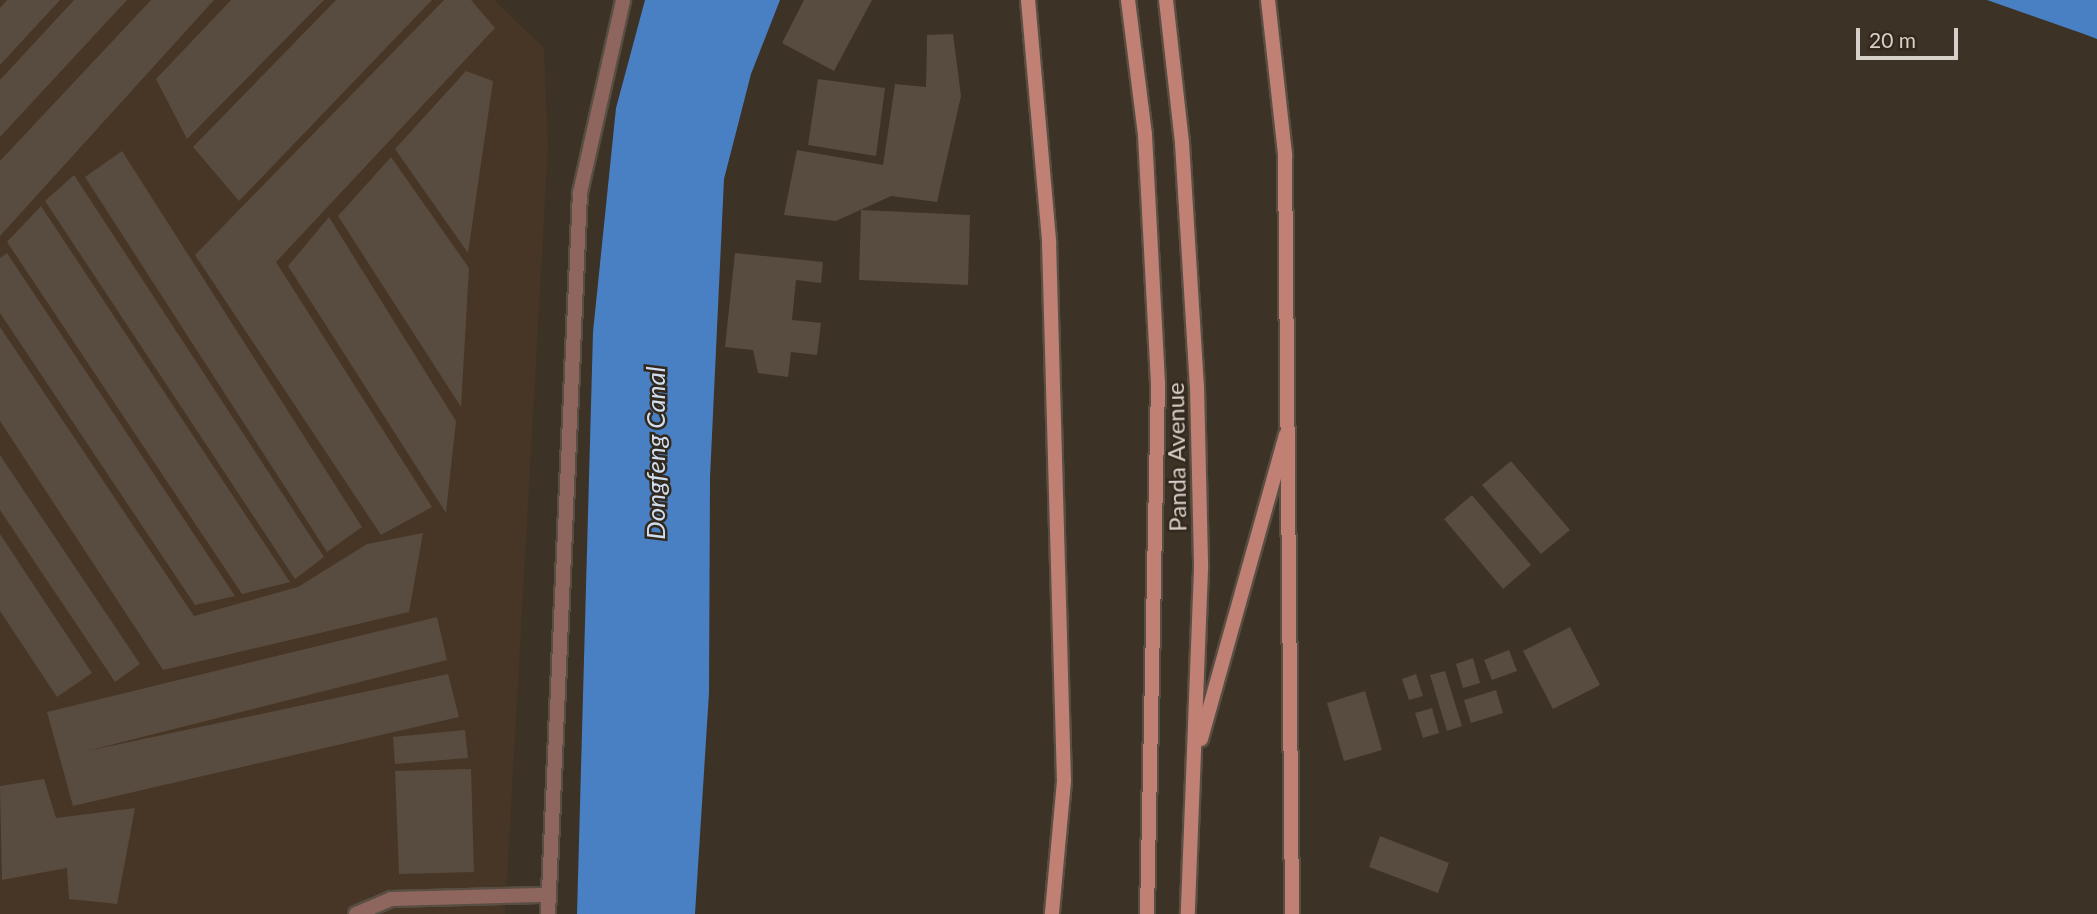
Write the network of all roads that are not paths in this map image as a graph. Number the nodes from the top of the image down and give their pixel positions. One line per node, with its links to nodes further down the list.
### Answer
1 (623, 0): 8 (street)
2 (1028, 0): 11 (street)
3 (1128, 0): 12 (street, Panda Avenue)
4 (1166, 0): 7 (street, Panda Avenue)
5 (1268, 0): 6 (street)
6 (1291, 418): 7 (street); 14 (street)
7 (1195, 761): 13 (street, Panda Avenue)
8 (549, 895): 9 (street); 10 (street)
9 (356, 914)
10 (548, 914)
11 (1052, 914)
12 (1147, 914)
13 (1188, 914)
14 (1292, 914)

